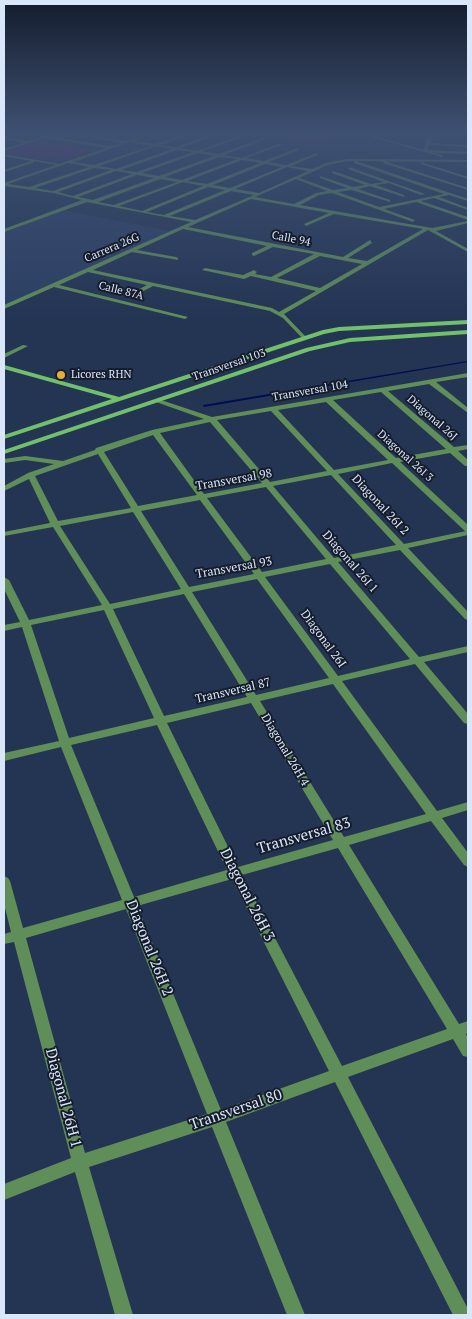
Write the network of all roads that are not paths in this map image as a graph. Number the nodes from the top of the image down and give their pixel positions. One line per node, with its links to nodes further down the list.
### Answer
1 (66, 195): 14 (street)
2 (78, 195): 14 (street)
3 (113, 195): 22 (street)
4 (148, 195): 24 (street)
5 (184, 195): 27 (street)
6 (218, 195): 29 (street)
7 (258, 195): 17 (street, Carrera 26G)
8 (317, 195): 23 (street)
9 (342, 195): 25 (street)
10 (372, 195): 19 (street)
11 (398, 195): 15 (street)
12 (447, 195): 16 (street)
13 (452, 195): 21 (street)
14 (74, 196): 18 (street)
15 (402, 196)
16 (433, 197): 20 (street); 26 (street)
17 (250, 198): 23 (street); 31 (street, Carrera 26G)
18 (87, 200): 22 (street); 35 (street)
19 (388, 200)
20 (416, 200): 25 (street); 30 (street)
21 (468, 200)
22 (93, 202): 24 (street)
23 (296, 205): 28 (street)
24 (115, 207): 27 (street)
25 (378, 208): 34 (street)
26 (468, 209)
27 (142, 212): 29 (street)
28 (335, 212): 32 (street); 34 (street)
29 (164, 216): 31 (street)
30 (468, 220): 34 (street)
31 (196, 222): 33 (street, Carrera 26G)
32 (306, 225)
33 (183, 228): 37 (street, Calle 94); 38 (street, Carrera 26G)
34 (432, 229): 39 (street); 44 (street)
35 (4, 231)
36 (370, 242): 43 (street)
37 (272, 245): 40 (street); 41 (street, Calle 94)
38 (132, 250): 42 (street); 45 (street, Carrera 26G)
39 (468, 251)
40 (254, 254)
41 (319, 254): 43 (street, Calle 94); 49 (street)
42 (176, 258)
43 (343, 258): 44 (street, Calle 94)
44 (367, 263): 52 (street)
45 (87, 270): 50 (street); 51 (street, Carrera 26G)
46 (205, 270): 48 (street)
47 (256, 270): 48 (street)
48 (250, 274): 49 (street)
49 (272, 279): 52 (street)
50 (152, 284): 53 (street); 55 (street)
51 (53, 285): 54 (street, Carrera 26G); 56 (street, Calle 87A)
52 (321, 290): 55 (street)
53 (132, 295)
54 (4, 307)
55 (281, 313): 59 (street)
56 (185, 317)
57 (468, 322): 59 (street, Transversal 103)
58 (468, 332): 68 (street, Transversal 103)
59 (304, 338): 66 (street, Transversal 103)
60 (25, 346): 61 (street)
61 (4, 356)
62 (4, 367): 66 (street)
63 (468, 375): 64 (street, Transversal 104)
64 (430, 382): 65 (street, Transversal 104); 70 (street)
65 (382, 390): 67 (street, Transversal 104); 78 (street, Diagonal 26J)
66 (121, 399): 72 (street, Transversal 103)
67 (327, 399): 69 (street, Transversal 104); 80 (street, Diagonal 26I 3)
68 (158, 401): 71 (street); 74 (street, Transversal 103)
69 (273, 409): 71 (street, Transversal 104); 85 (street, Diagonal 26I 2)
70 (468, 411)
71 (212, 419): 73 (street, Transversal 104); 86 (street, Diagonal 26I 1)
72 (45, 424): 74 (street); 75 (street, Transversal 103)
73 (155, 432): 77 (street); 88 (street, Diagonal 26I)
74 (61, 434): 79 (street, Transversal 103)
75 (4, 437)
76 (468, 447): 78 (street, Transversal 98)
77 (99, 450): 82 (street); 89 (street, Diagonal 26H 4)
78 (451, 450): 80 (street, Transversal 98); 83 (street, Diagonal 26J)
79 (4, 452)
80 (392, 460): 85 (street, Transversal 98); 91 (street, Diagonal 26I 3)
81 (4, 461): 82 (street)
82 (62, 464): 84 (street)
83 (468, 464)
84 (32, 474): 87 (street); 90 (street, Diagonal 26H 3)
85 (333, 474): 86 (street, Transversal 98); 94 (street, Diagonal 26I 2)
86 (268, 486): 88 (street, Transversal 98); 95 (street, Diagonal 26I 1)
87 (4, 490)
88 (202, 498): 89 (street, Transversal 98); 96 (street, Diagonal 26I)
89 (134, 510): 90 (street, Transversal 98); 98 (street, Diagonal 26H 4)
90 (55, 524): 93 (street, Transversal 98); 99 (street, Diagonal 26H 3)
91 (468, 529)
92 (468, 533): 94 (street, Transversal 93)
93 (4, 534)
94 (402, 547): 95 (street, Transversal 93); 100 (street, Diagonal 26I 2)
95 (333, 562): 96 (street, Transversal 93); 104 (street, Diagonal 26I 1)
96 (261, 576): 98 (street, Transversal 93); 105 (street, Diagonal 26I)
97 (4, 580): 101 (street, Diagonal 26H 2)
98 (185, 590): 99 (street, Transversal 93); 106 (street, Diagonal 26H 4)
99 (108, 608): 101 (street, Transversal 93); 108 (street, Diagonal 26H 3)
100 (468, 617)
101 (26, 624): 102 (street, Transversal 93); 109 (street, Diagonal 26H 2)
102 (4, 628)
103 (468, 649): 104 (street, Transversal 87)
104 (418, 660): 105 (street, Transversal 87); 107 (street, Diagonal 26I 1)
105 (337, 680): 106 (street, Transversal 87); 112 (street, Diagonal 26I)
106 (254, 700): 108 (street, Transversal 87); 113 (street, Diagonal 26H 4)
107 (468, 720)
108 (161, 721): 109 (street, Transversal 87); 115 (street, Diagonal 26H 3)
109 (65, 743): 110 (street, Transversal 87); 117 (street, Diagonal 26H 2)
110 (4, 757)
111 (468, 806): 112 (street, Transversal 83)
112 (434, 815): 113 (street, Transversal 83); 114 (street, Diagonal 26I)
113 (340, 843): 115 (street, Transversal 83); 120 (street, Diagonal 26H 4)
114 (468, 862)
115 (235, 873): 117 (street, Transversal 83); 122 (street, Diagonal 26H 3)
116 (4, 881): 118 (street, Diagonal 26H 1)
117 (131, 903): 118 (street, Transversal 83); 123 (street, Diagonal 26H 2)
118 (19, 935): 119 (street, Transversal 83); 124 (street, Diagonal 26H 1)
119 (4, 939)
120 (462, 1029): 121 (street, Diagonal 26H 4); 122 (street, Transversal 80)
121 (468, 1052)
122 (338, 1074): 123 (street, Transversal 80); 128 (street, Diagonal 26H 3)
123 (218, 1118): 124 (street, Transversal 80); 127 (street, Diagonal 26H 2)
124 (80, 1162): 125 (street, Transversal 80); 126 (street, Diagonal 26H 1)
125 (4, 1192)
126 (124, 1315)
127 (296, 1315)
128 (462, 1315)

